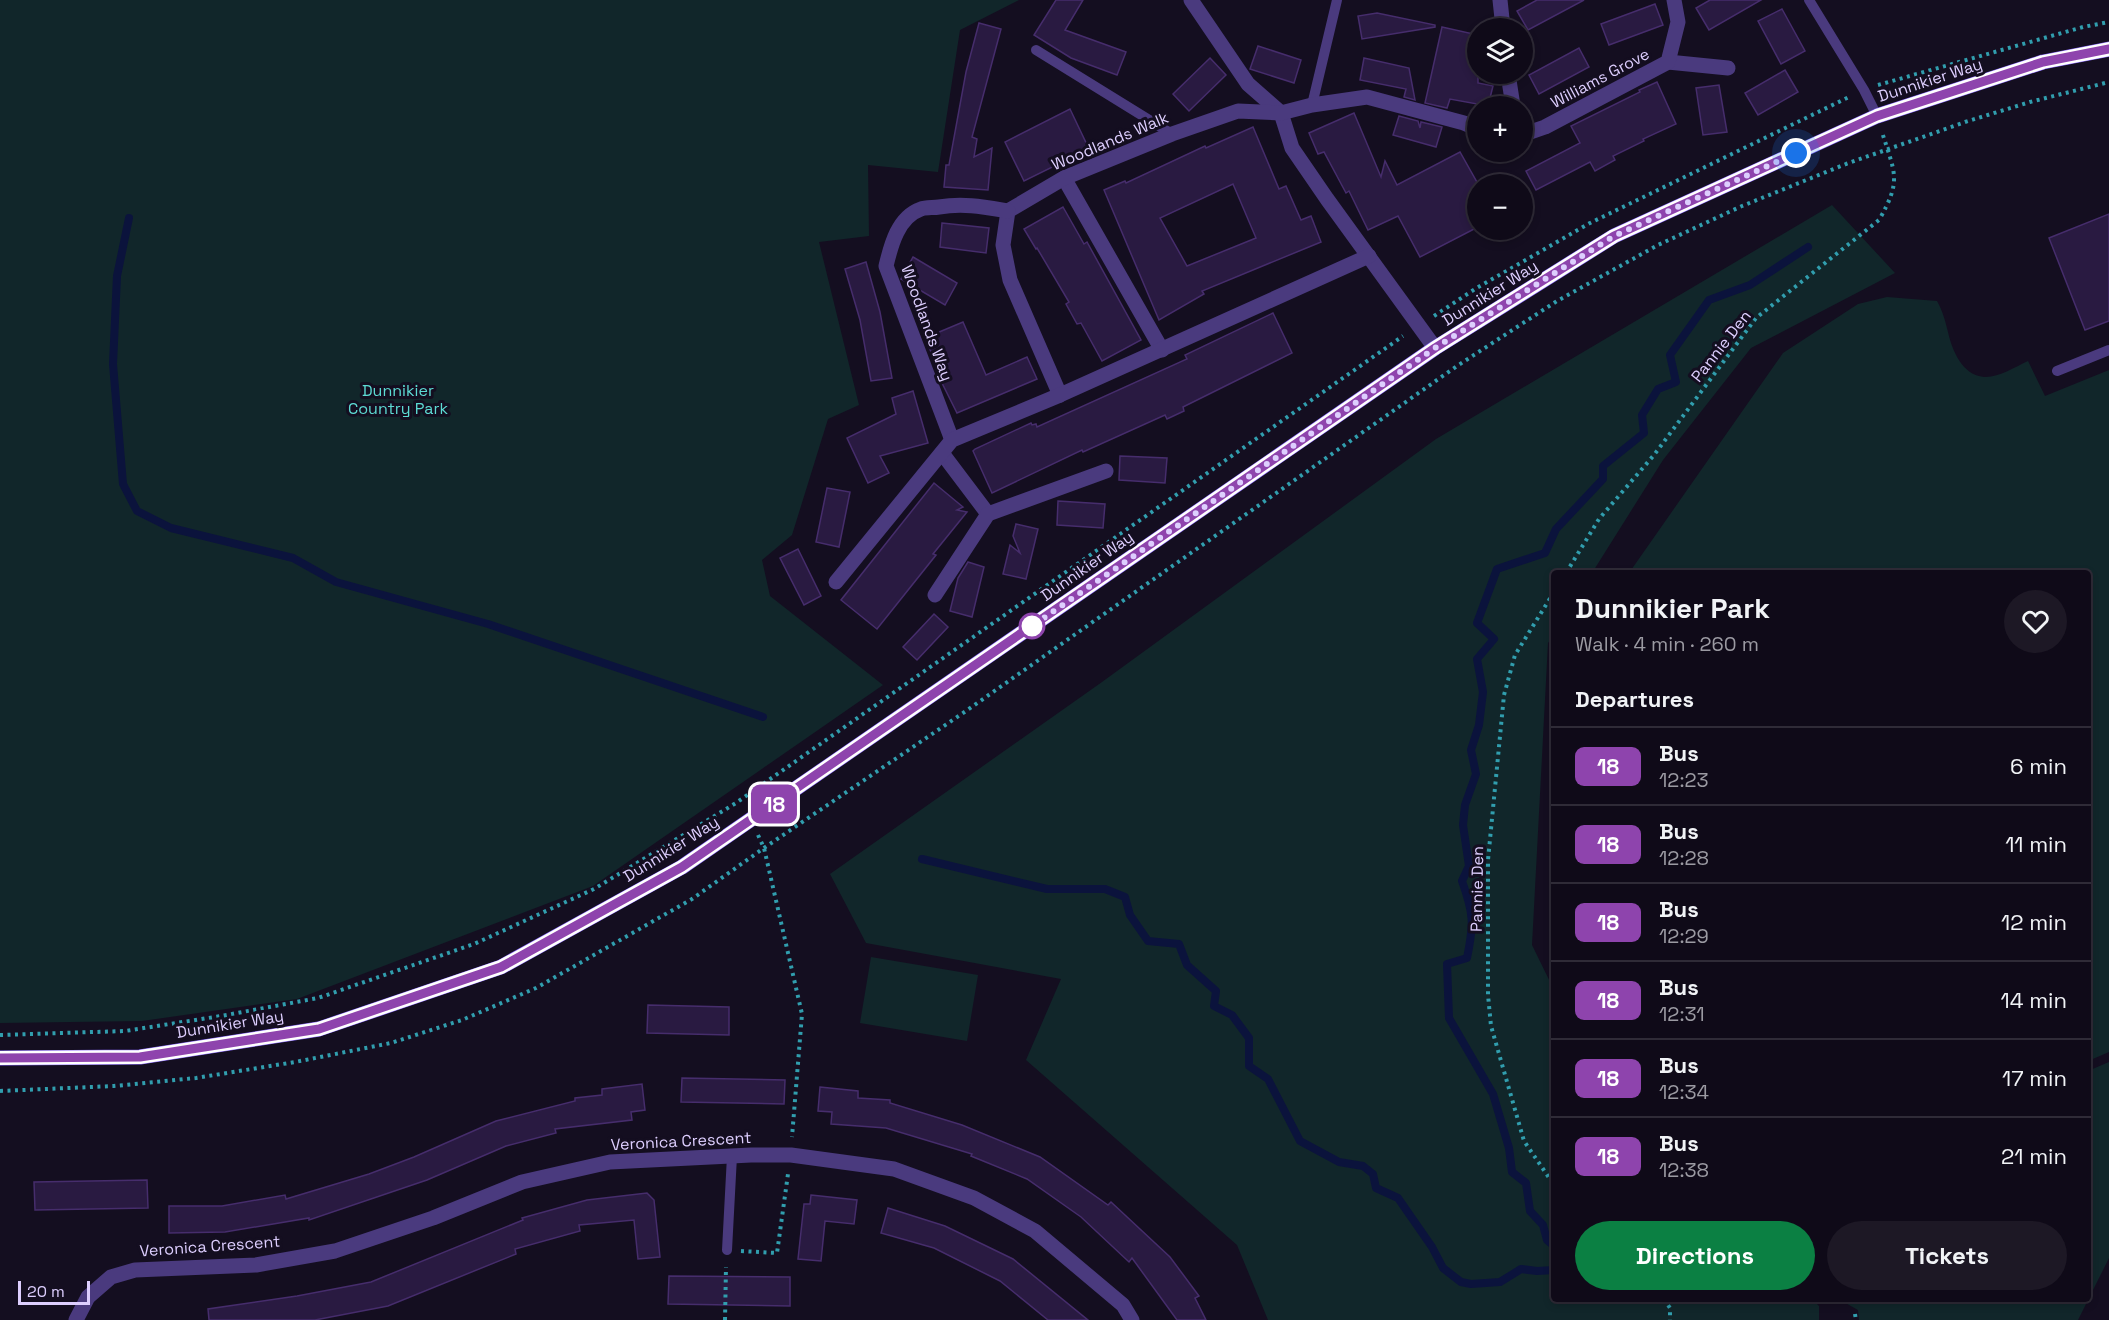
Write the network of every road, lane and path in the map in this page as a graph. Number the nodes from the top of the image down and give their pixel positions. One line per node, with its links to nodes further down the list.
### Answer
1 (1191, 0): 15 (street)
2 (1337, 0): 14 (lane)
3 (1500, 0): 6 (street)
4 (1674, 0): 10 (street, Williams Grove)
5 (1809, 0): 13 (lane)
6 (1502, 18)
7 (2109, 22): 13 (path)
8 (2109, 49): 16 (main road, Dunnikier Way)
9 (1036, 50): 19 (lane)
10 (1668, 62): 11 (street); 18 (street, Williams Grove)
11 (1728, 68)
12 (2109, 82): 20 (path)
13 (1864, 90): 16 (lane); 24 (path)
14 (1312, 105): 15 (street, Woodlands Walk); 17 (street, Woodlands Walk)
15 (1281, 113): 19 (street, Woodlands Walk); 23 (street)
16 (1877, 116): 20 (path, Pannie Den); 25 (main road, Dunnikier Way)
17 (1467, 124)
18 (1533, 131)
19 (1172, 134): 21 (street, Woodlands Walk)
20 (1887, 148): 34 (path, Pannie Den); 40 (path)
21 (1064, 178): 22 (street, Woodlands Walk); 26 (street)
22 (1008, 211): 29 (street); 30 (street, Woodlands Way)
23 (1369, 256): 24 (street); 26 (street)
24 (1418, 326): 25 (street); 38 (path)
25 (1435, 348): 39 (main road, Dunnikier Way)
26 (1162, 350): 29 (street)
27 (2109, 350): 28 (lane)
28 (2057, 371)
29 (1060, 395): 30 (street)
30 (952, 440): 31 (street)
31 (942, 453): 33 (street); 35 (street)
32 (1106, 471): 33 (street)
33 (988, 514): 36 (street)
34 (1568, 570)
35 (836, 582)
36 (935, 595)
37 (1551, 597): 42 (path, Pannie Den)
38 (0, 1035)
39 (0, 1058)
40 (791, 1155): 41 (street, Veronica Crescent); 43 (path); 48 (street, Veronica Crescent)
41 (732, 1156): 43 (lane); 46 (street, Veronica Crescent)
42 (1551, 1181)
43 (727, 1250): 47 (path)
44 (1666, 1302): 49 (path)
45 (1855, 1314): 50 (path)
46 (76, 1320)
47 (725, 1320)
48 (1132, 1320)
49 (1670, 1320)
50 (1856, 1320)

